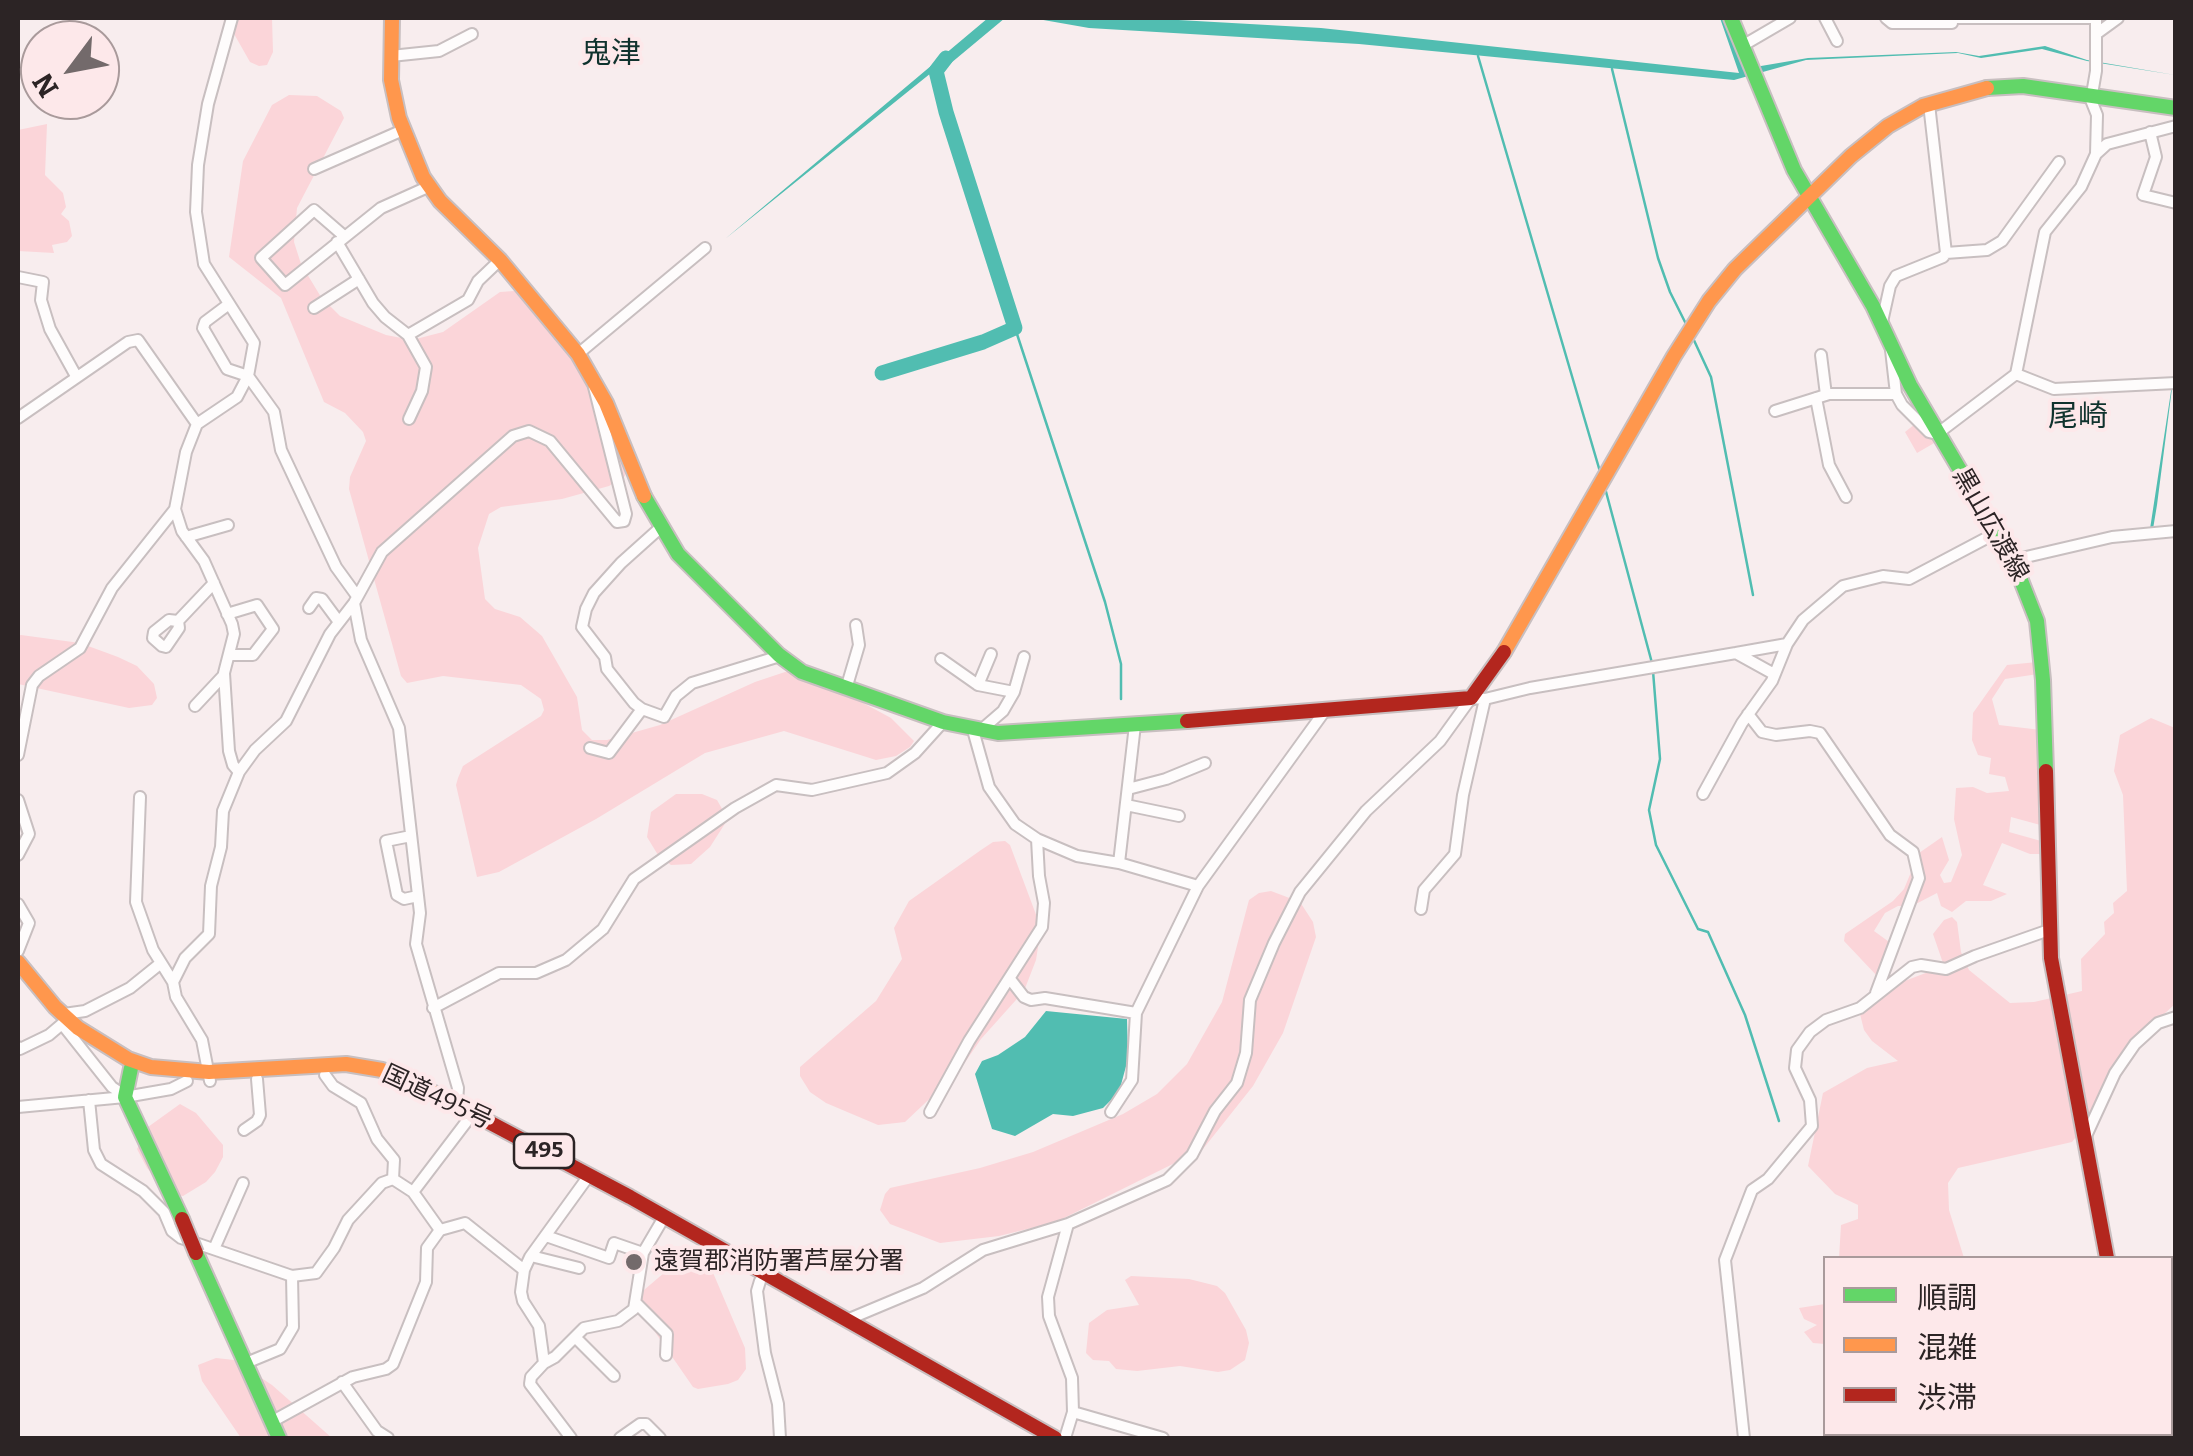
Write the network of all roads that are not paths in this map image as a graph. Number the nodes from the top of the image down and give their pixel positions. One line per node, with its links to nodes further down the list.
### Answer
1 (232, 18): 33 (street)
2 (392, 18): 14 (main road)
3 (1731, 18): 13 (main road, 黒山広渡線)
4 (1790, 18): 13 (street)
5 (1825, 18): 12 (street)
6 (1886, 18): 7 (street)
7 (1952, 18): 8 (street)
8 (2096, 18): 11 (street)
9 (2118, 18): 11 (street)
10 (472, 34): 14 (street)
11 (2096, 34): 15 (street)
12 (1837, 40)
13 (1742, 46): 25 (main road, 黒山広渡線)
14 (391, 56): 19 (main road)
15 (2092, 96): 16 (main road); 17 (main road); 21 (street)
16 (1929, 104): 25 (main road); 29 (street)
17 (2176, 108)
18 (2176, 126): 20 (street)
19 (403, 130): 23 (street); 24 (main road)
20 (2150, 132): 21 (street); 26 (street)
21 (2096, 154): 40 (street)
22 (2059, 162): 29 (street)
23 (314, 169)
24 (430, 186): 27 (street); 30 (main road)
25 (1809, 196): 35 (main road, 黒山広渡線); 80 (main road)
26 (2176, 203)
27 (340, 239): 27 (street); 32 (street)
28 (706, 248): 38 (street)
29 (1946, 253): 35 (street)
30 (500, 260): 36 (street); 38 (main road)
31 (18, 277): 41 (street)
32 (359, 279): 34 (street); 36 (street)
33 (229, 304): 42 (street); 42 (street)
34 (314, 308)
35 (1881, 324): 37 (main road, 黒山広渡線)
36 (408, 335): 49 (street)
37 (1890, 344): 45 (street); 51 (main road, 黒山広渡線)
38 (578, 354): 43 (main road)
39 (1821, 355): 46 (street)
40 (2016, 374): 44 (street); 51 (street)
41 (76, 376): 48 (street); 50 (street)
42 (248, 376): 50 (street); 61 (street)
43 (592, 376): 55 (main road); 61 (street)
44 (2176, 383)
45 (1896, 394): 46 (street); 51 (street)
46 (1821, 397): 47 (street); 52 (street)
47 (1775, 411)
48 (18, 418)
49 (409, 419)
50 (197, 424): 53 (street)
51 (1938, 434): 57 (main road, 黒山広渡線)
52 (1846, 497)
53 (175, 509): 58 (street); 79 (street)
54 (228, 525): 58 (street)
55 (660, 528): 71 (main road); 82 (street)
56 (2176, 531): 59 (street)
57 (1996, 533): 59 (main road, 黒山広渡線); 67 (street)
58 (186, 537): 60 (street)
59 (2014, 560): 106 (main road, 黒山広渡線)
60 (214, 583): 63 (street); 64 (street)
61 (356, 600): 65 (street); 98 (street)
62 (309, 608): 65 (street)
63 (227, 614): 70 (street); 70 (street)
64 (178, 621)
65 (339, 622): 91 (street)
66 (856, 625): 77 (street)
67 (1786, 644): 68 (street); 74 (street)
68 (1736, 653): 74 (street); 80 (street)
69 (991, 654): 76 (street)
70 (228, 655): 75 (street)
71 (780, 656): 77 (main road); 82 (street)
72 (1024, 657): 78 (street)
73 (941, 658): 76 (street)
74 (1774, 674): 84 (street)
75 (224, 675): 81 (street); 91 (street)
76 (978, 685): 78 (street)
77 (846, 689): 85 (main road)
78 (1014, 692): 87 (street)
79 (22, 693): 89 (street)
80 (1478, 699): 83 (main road); 105 (street); 138 (street)
81 (195, 706)
82 (642, 710): 88 (street)
83 (1324, 712): 86 (main road); 102 (street)
84 (1748, 714): 93 (street); 113 (street)
85 (943, 722): 87 (main road); 114 (street)
86 (1134, 725): 87 (main road); 92 (street)
87 (976, 730): 99 (street)
88 (590, 748)
89 (18, 755)
90 (1205, 762): 92 (street)
91 (238, 772): 112 (street)
92 (1128, 788): 96 (street)
93 (1702, 794)
94 (140, 797): 109 (street)
95 (18, 800): 100 (street)
96 (1126, 805): 97 (street); 101 (street)
97 (1179, 816)
98 (411, 836): 103 (street); 103 (street)
99 (1038, 839): 101 (street); 111 (street)
100 (18, 855)
101 (1118, 863): 102 (street)
102 (1198, 886): 115 (street)
103 (418, 896): 114 (street)
104 (18, 904): 107 (street)
105 (1420, 909)
106 (2050, 930): 113 (street); 132 (main road, 黒山広渡線)
107 (18, 951)
108 (18, 962): 117 (main road, 国道495号 / 495)
109 (161, 963): 112 (street); 117 (street)
110 (18, 976): 117 (main road, 国道495号 / 495)
111 (1010, 979): 115 (street); 128 (street)
112 (173, 982): 121 (street)
113 (1875, 994): 169 (street)
114 (434, 1008): 126 (street)
115 (1136, 1013): 129 (street)
116 (2176, 1017): 132 (street)
117 (62, 1019): 118 (street); 119 (main road, 国道495号 / 495); 121 (main road, 国道495号 / 495); 124 (street)
118 (18, 1047)
119 (131, 1068): 123 (main road, 国道495号 / 495); 124 (main road)
120 (325, 1075): 122 (main road, 国道495号 / 495); 130 (main road, 国道495号 / 495); 133 (street)
121 (209, 1077): 122 (main road, 国道495号 / 495); 123 (main road, 国道495号 / 495); 126 (main road, 国道495号 / 495)
122 (257, 1079): 131 (street)
123 (187, 1081): 124 (street)
124 (125, 1097): 125 (street); 153 (main road, bridge)
125 (90, 1100): 127 (street); 141 (street)
126 (457, 1104): 130 (street); 150 (main road, 国道495号 / 495)
127 (18, 1107)
128 (930, 1112)
129 (1111, 1112)
130 (466, 1121): 134 (main road, 国道495号 / 495); 136 (street)
131 (244, 1130)
132 (2085, 1136): 144 (main road, 黒山広渡線)
133 (393, 1179): 136 (street); 147 (street)
134 (586, 1181): 137 (main road, 国道495号 / 495); 140 (street)
135 (243, 1183): 141 (street)
136 (413, 1192): 139 (street)
137 (660, 1224): 142 (street); 148 (main road, 国道495号 / 495)
138 (1068, 1224): 150 (street); 157 (street)
139 (440, 1230): 146 (street); 156 (street)
140 (546, 1236): 142 (street); 143 (street)
141 (214, 1249): 147 (street)
142 (644, 1253): 149 (street)
143 (531, 1256): 145 (street); 146 (street)
144 (2106, 1256)
145 (579, 1268)
146 (524, 1270): 154 (street)
147 (292, 1276): 153 (street)
148 (760, 1281): 164 (street); 165 (main road, 国道495号 / 495)
149 (636, 1304): 151 (street); 152 (street)
150 (844, 1321): 166 (main road, 国道495号 / 495)
151 (575, 1336): 154 (street); 155 (street)
152 (666, 1356)
153 (246, 1363): 158 (main road)
154 (544, 1363): 161 (street)
155 (614, 1376)
156 (342, 1382): 158 (street); 160 (street)
157 (1073, 1412): 167 (street); 168 (street)
158 (273, 1421): 159 (main road)
159 (280, 1438)
160 (388, 1438)
161 (571, 1438)
162 (620, 1438): 163 (street)
163 (660, 1438)
164 (779, 1438)
165 (1036, 1438)
166 (1055, 1438)
167 (1066, 1438)
168 (1162, 1438)
169 (1744, 1438)

